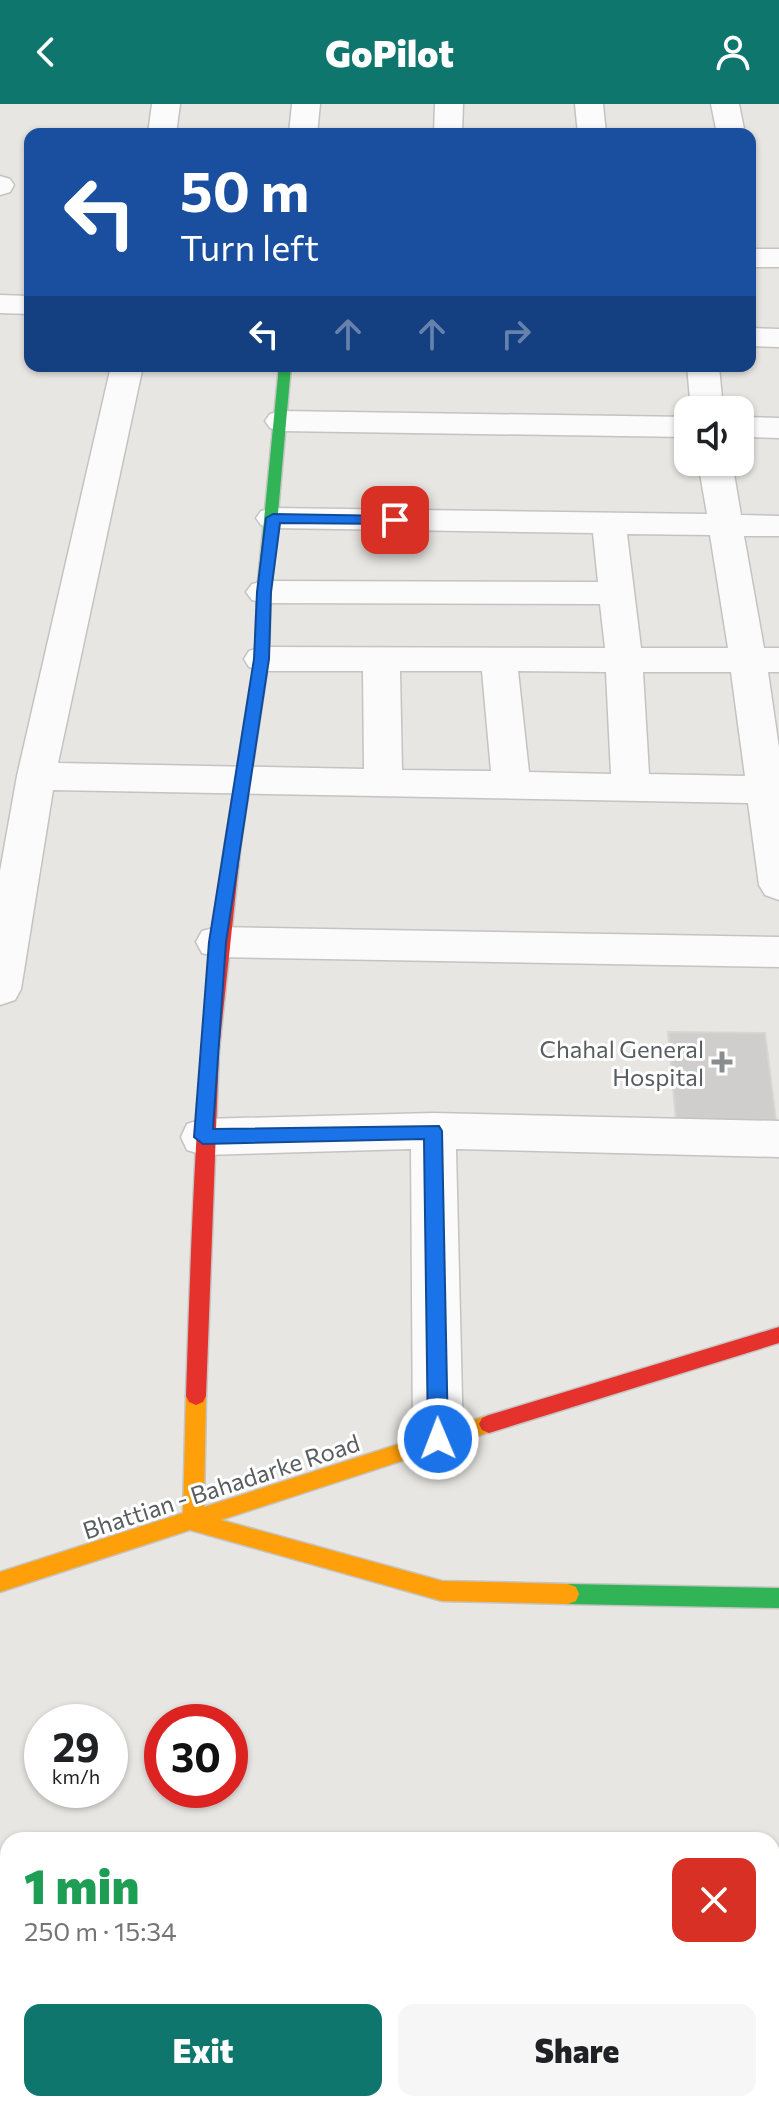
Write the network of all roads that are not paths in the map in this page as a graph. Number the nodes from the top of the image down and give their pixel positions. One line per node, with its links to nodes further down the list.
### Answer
1 (166, 104): 6 (street)
2 (306, 104): 7 (street)
3 (449, 104): 8 (street)
4 (589, 104): 9 (street)
5 (725, 104): 10 (street)
6 (163, 128)
7 (304, 128)
8 (448, 128)
9 (591, 128)
10 (730, 128)
11 (0, 304): 12 (street)
12 (24, 305)
13 (756, 337): 14 (street)
14 (779, 338)
15 (126, 372): 35 (street)
16 (285, 372): 19 (street)
17 (704, 372): 18 (street)
18 (706, 396)
19 (281, 421): 20 (street); 24 (street)
20 (674, 427)
21 (754, 427): 22 (street)
22 (779, 428)
23 (717, 476): 26 (street)
24 (273, 518): 25 (street); 28 (street)
25 (609, 523): 26 (street); 29 (street)
26 (725, 526): 27 (street); 34 (street)
27 (779, 526)
28 (264, 592): 29 (street); 30 (street)
29 (616, 593): 33 (street)
30 (262, 659): 31 (street); 36 (street)
31 (381, 660): 32 (street); 37 (street)
32 (499, 660): 33 (street); 38 (street)
33 (624, 660): 34 (street); 39 (street)
34 (764, 660): 40 (street)
35 (36, 776): 36 (street); 44 (street)
36 (241, 779): 37 (street); 42 (street)
37 (383, 782): 38 (street)
38 (511, 785): 39 (street)
39 (631, 787): 40 (street)
40 (773, 790): 41 (street)
41 (779, 885)
42 (217, 942): 43 (street); 46 (street)
43 (779, 952)
44 (0, 989)
45 (433, 1131): 46 (street); 47 (street); 49 (street)
46 (203, 1137): 50 (street)
47 (779, 1139)
48 (779, 1335): 49 (street, Bhattian - Bahadarke Road)
49 (438, 1439): 50 (street, Bhattian - Bahadarke Road)
50 (193, 1522): 51 (street, Bhattian - Bahadarke Road); 52 (street)
51 (0, 1582)
52 (779, 1598)

